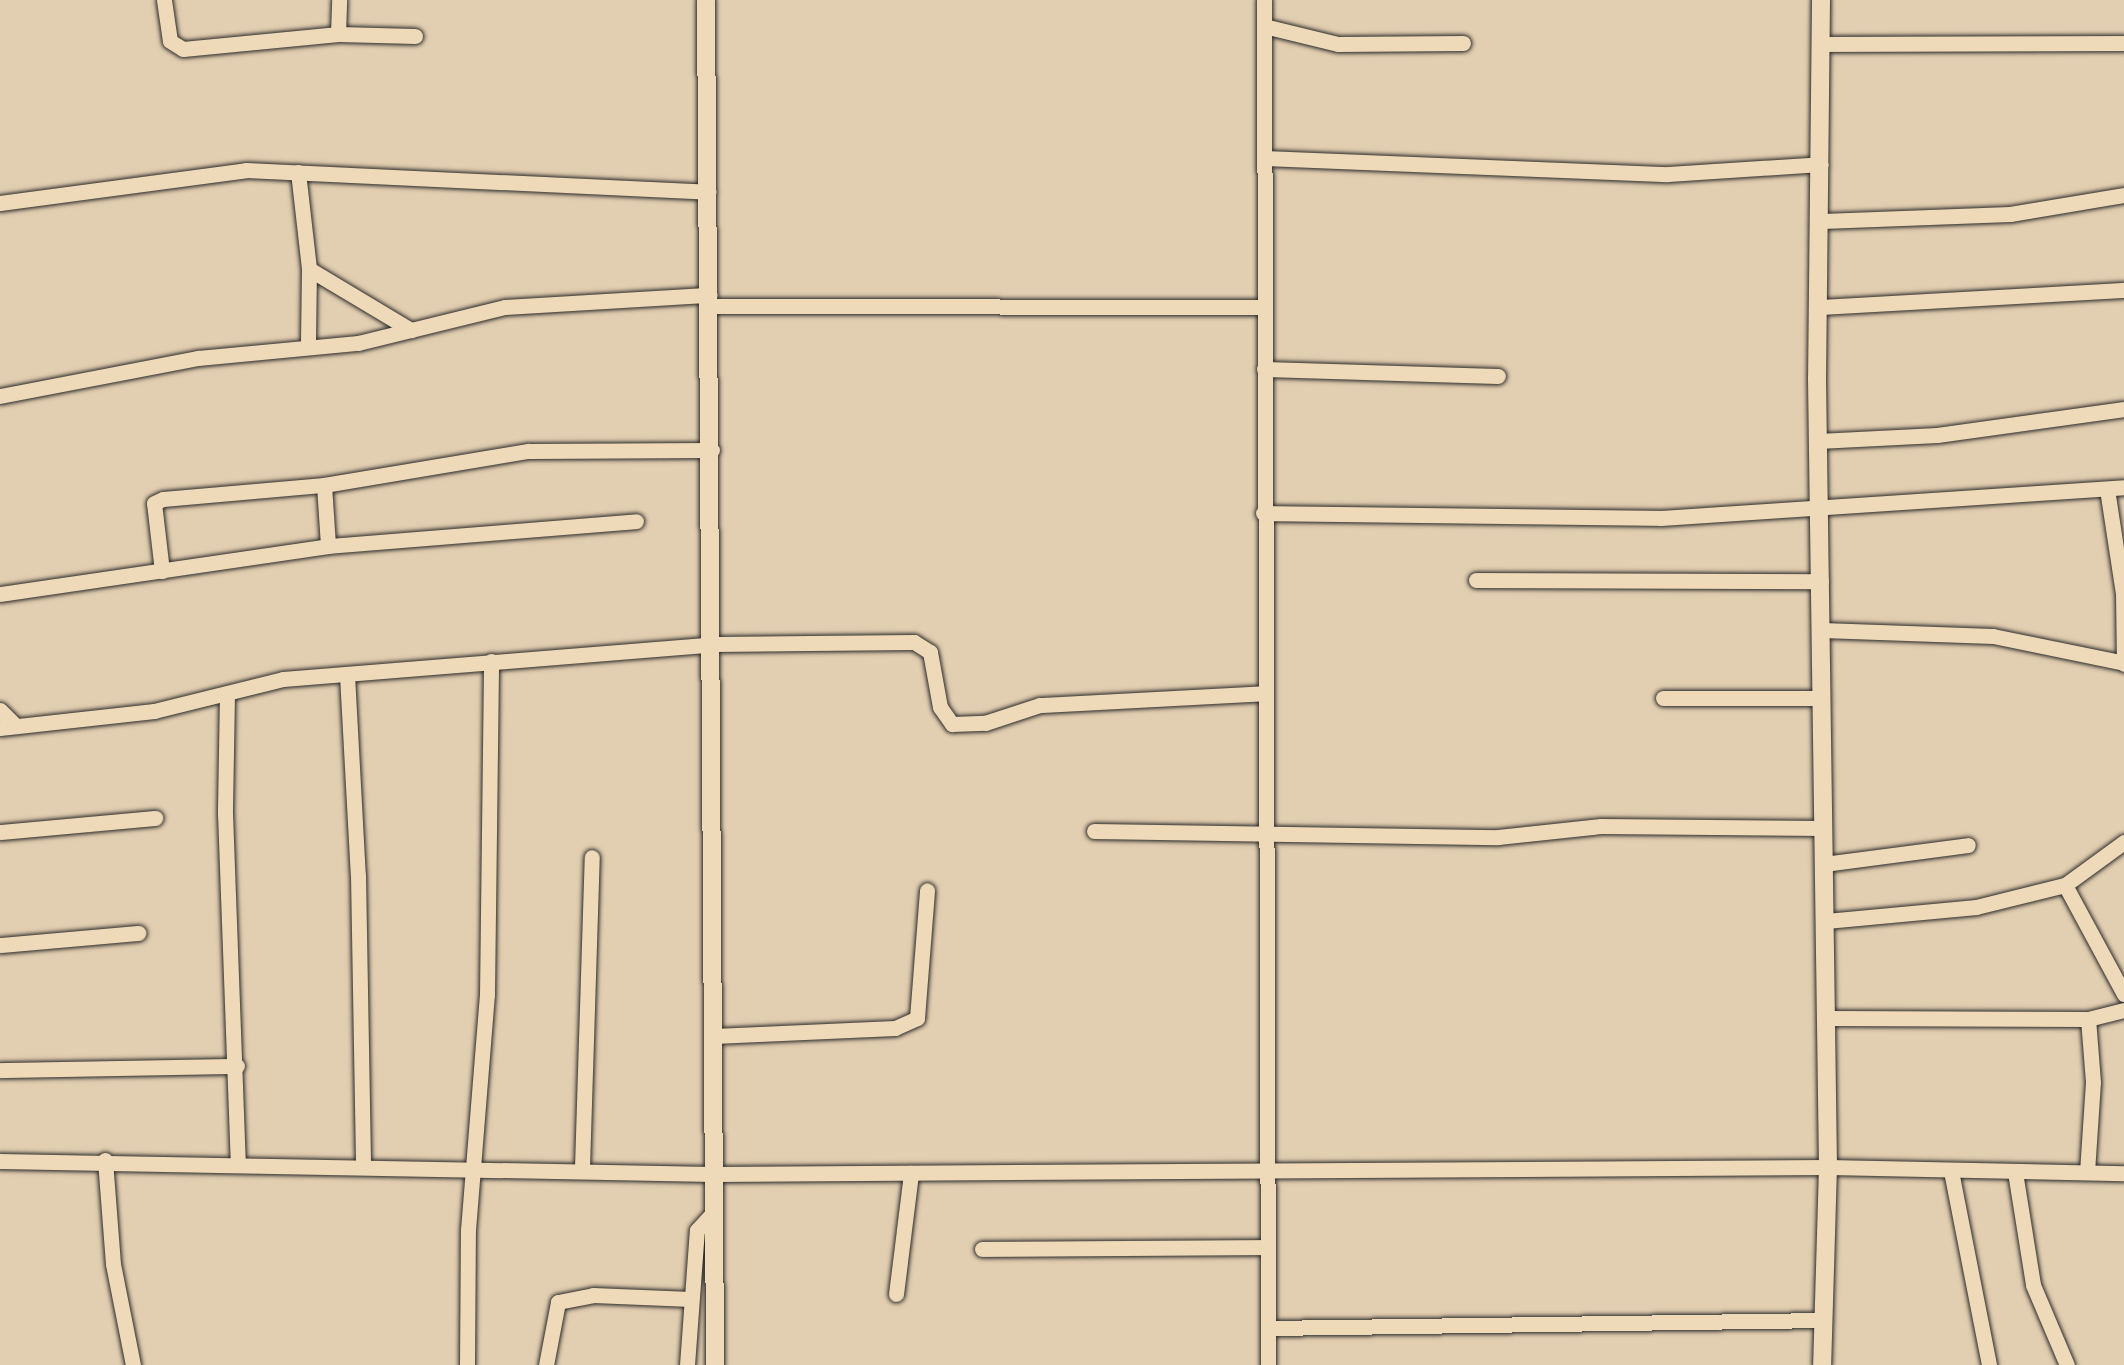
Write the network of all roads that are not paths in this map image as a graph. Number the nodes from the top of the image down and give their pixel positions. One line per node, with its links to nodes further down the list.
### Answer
1 (164, 0): 7 (street)
2 (339, 0): 7 (street)
3 (706, 0): 15 (street)
4 (1264, 0): 6 (street)
5 (1821, 0): 11 (street)
6 (1264, 26): 10 (street); 12 (street)
7 (338, 34): 8 (street)
8 (414, 36)
9 (2124, 42): 11 (street)
10 (1463, 44)
11 (1822, 44): 13 (street)
12 (1264, 158): 13 (street); 23 (street)
13 (1821, 164): 18 (street)
14 (298, 172): 15 (street); 17 (street); 19 (street)
15 (708, 192): 21 (street)
16 (2124, 195): 18 (street)
17 (0, 203)
18 (1822, 221): 22 (street)
19 (309, 269): 24 (street); 25 (street)
20 (2124, 290): 22 (street)
21 (711, 300): 23 (street); 24 (street); 31 (street)
22 (1819, 307): 30 (street)
23 (1264, 308): 26 (street)
24 (411, 330): 25 (street)
25 (308, 345): 28 (street)
26 (1264, 368): 27 (street); 35 (street)
27 (1498, 376)
28 (0, 396)
29 (2124, 409): 30 (street)
30 (1818, 441): 34 (street)
31 (712, 450): 32 (street); 44 (street)
32 (324, 485): 37 (street); 38 (street)
33 (2116, 488): 34 (street); 42 (street)
34 (1818, 508): 35 (street); 40 (street)
35 (1263, 512): 48 (street)
36 (636, 521): 37 (street)
37 (328, 546): 38 (street)
38 (162, 570): 41 (street)
39 (1476, 580): 40 (street)
40 (1821, 581): 43 (street)
41 (0, 594)
42 (2124, 624): 46 (street)
43 (1822, 630): 46 (street); 51 (street)
44 (714, 644): 45 (street); 48 (street); 72 (street)
45 (490, 661): 47 (street); 79 (street)
46 (2124, 664)
47 (347, 675): 49 (street); 78 (street)
48 (1266, 693): 56 (street)
49 (227, 694): 53 (street); 73 (street)
50 (1663, 698): 51 (street)
51 (1821, 698): 55 (street)
52 (0, 710): 53 (street)
53 (8, 727)
54 (156, 818): 58 (street)
55 (1822, 828): 56 (street); 62 (street)
56 (1263, 830): 57 (street); 82 (street)
57 (1094, 831)
58 (0, 832)
59 (2124, 842): 63 (street)
60 (1968, 846): 62 (street)
61 (592, 857): 81 (street)
62 (1824, 864): 65 (street)
63 (2065, 885): 65 (street); 68 (street)
64 (926, 890): 72 (street)
65 (1826, 920): 70 (street)
66 (138, 933): 67 (street)
67 (0, 945)
68 (2124, 994)
69 (2124, 1010): 71 (street)
70 (1827, 1018): 71 (street); 80 (street)
71 (2088, 1019): 86 (street)
72 (714, 1036): 88 (street)
73 (238, 1066): 74 (street); 77 (street)
74 (0, 1070)
75 (105, 1160): 76 (street); 77 (street); 96 (street)
76 (0, 1161)
77 (238, 1162): 78 (street)
78 (362, 1166): 79 (street)
79 (478, 1166): 81 (street); 97 (street)
80 (1828, 1167): 82 (street); 84 (street); 94 (street)
81 (582, 1168): 88 (street)
82 (1268, 1169): 83 (street); 90 (street)
83 (912, 1172): 88 (street); 92 (street)
84 (1951, 1172): 85 (street); 103 (street)
85 (2015, 1172): 86 (street); 104 (street)
86 (2087, 1172): 87 (street)
87 (2124, 1173)
88 (713, 1174): 89 (street)
89 (714, 1212): 93 (street); 100 (street)
90 (1268, 1247): 91 (street); 95 (street)
91 (982, 1249)
92 (896, 1294)
93 (691, 1299): 98 (street); 99 (street)
94 (1824, 1320): 95 (street); 102 (street)
95 (1268, 1328): 101 (street)
96 (133, 1365)
97 (467, 1365)
98 (546, 1365)
99 (686, 1365)
100 (715, 1365)
101 (1268, 1365)
102 (1822, 1365)
103 (1989, 1365)
104 (2067, 1365)

